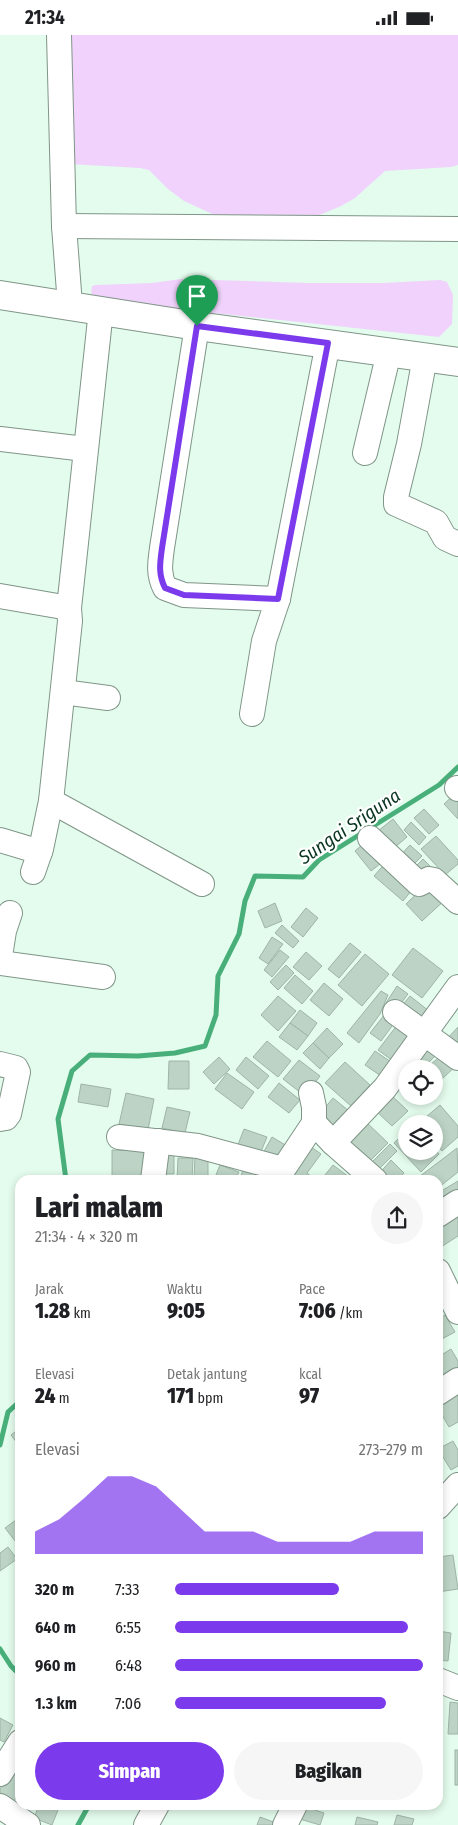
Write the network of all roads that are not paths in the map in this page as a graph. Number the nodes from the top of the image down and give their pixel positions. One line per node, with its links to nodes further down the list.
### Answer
1 (59, 35): 2 (street)
2 (64, 226): 3 (street); 5 (street)
3 (458, 229)
4 (0, 295): 5 (main road)
5 (70, 305): 6 (main road)
6 (101, 310): 7 (main road); 13 (street)
7 (197, 326): 8 (main road); 17 (street)
8 (328, 343): 9 (main road); 17 (street)
9 (390, 352): 10 (main road); 14 (street)
10 (425, 357): 11 (main road); 15 (street)
11 (458, 362)
12 (0, 439): 13 (street)
13 (85, 449): 18 (street)
14 (365, 453)
15 (458, 544)
16 (0, 596): 18 (street)
17 (278, 599): 21 (street)
18 (69, 608): 19 (street)
19 (63, 692): 20 (street); 22 (street)
20 (108, 698)
21 (252, 714)
22 (51, 801): 23 (street); 25 (street)
23 (0, 839)
24 (370, 839): 26 (street)
25 (202, 884)
26 (458, 902)
27 (10, 913): 28 (street)
28 (0, 956)
29 (0, 963): 30 (street)
30 (103, 977)
31 (458, 987): 33 (street)
32 (394, 1012): 33 (street)
33 (425, 1033): 34 (street); 41 (street)
34 (458, 1058)
35 (0, 1064): 37 (street)
36 (311, 1093): 38 (street)
37 (0, 1119)
38 (314, 1123): 41 (street); 42 (street)
39 (120, 1137): 40 (street)
40 (158, 1141): 42 (street); 43 (street)
41 (333, 1143): 44 (street)
42 (280, 1174)
43 (154, 1175)
44 (370, 1175)
45 (458, 1202): 46 (street)
46 (443, 1212)
47 (446, 1276): 48 (street)
48 (458, 1312)
49 (458, 1380): 50 (street)
50 (443, 1390)
51 (458, 1485): 52 (street)
52 (443, 1502)
53 (443, 1682): 54 (street)
54 (458, 1689)
55 (15, 1750): 56 (street)
56 (0, 1774)
57 (0, 1806): 60 (street)
58 (154, 1810): 61 (street)
59 (292, 1810): 62 (street)
60 (28, 1825)
61 (146, 1825)
62 (285, 1825)

